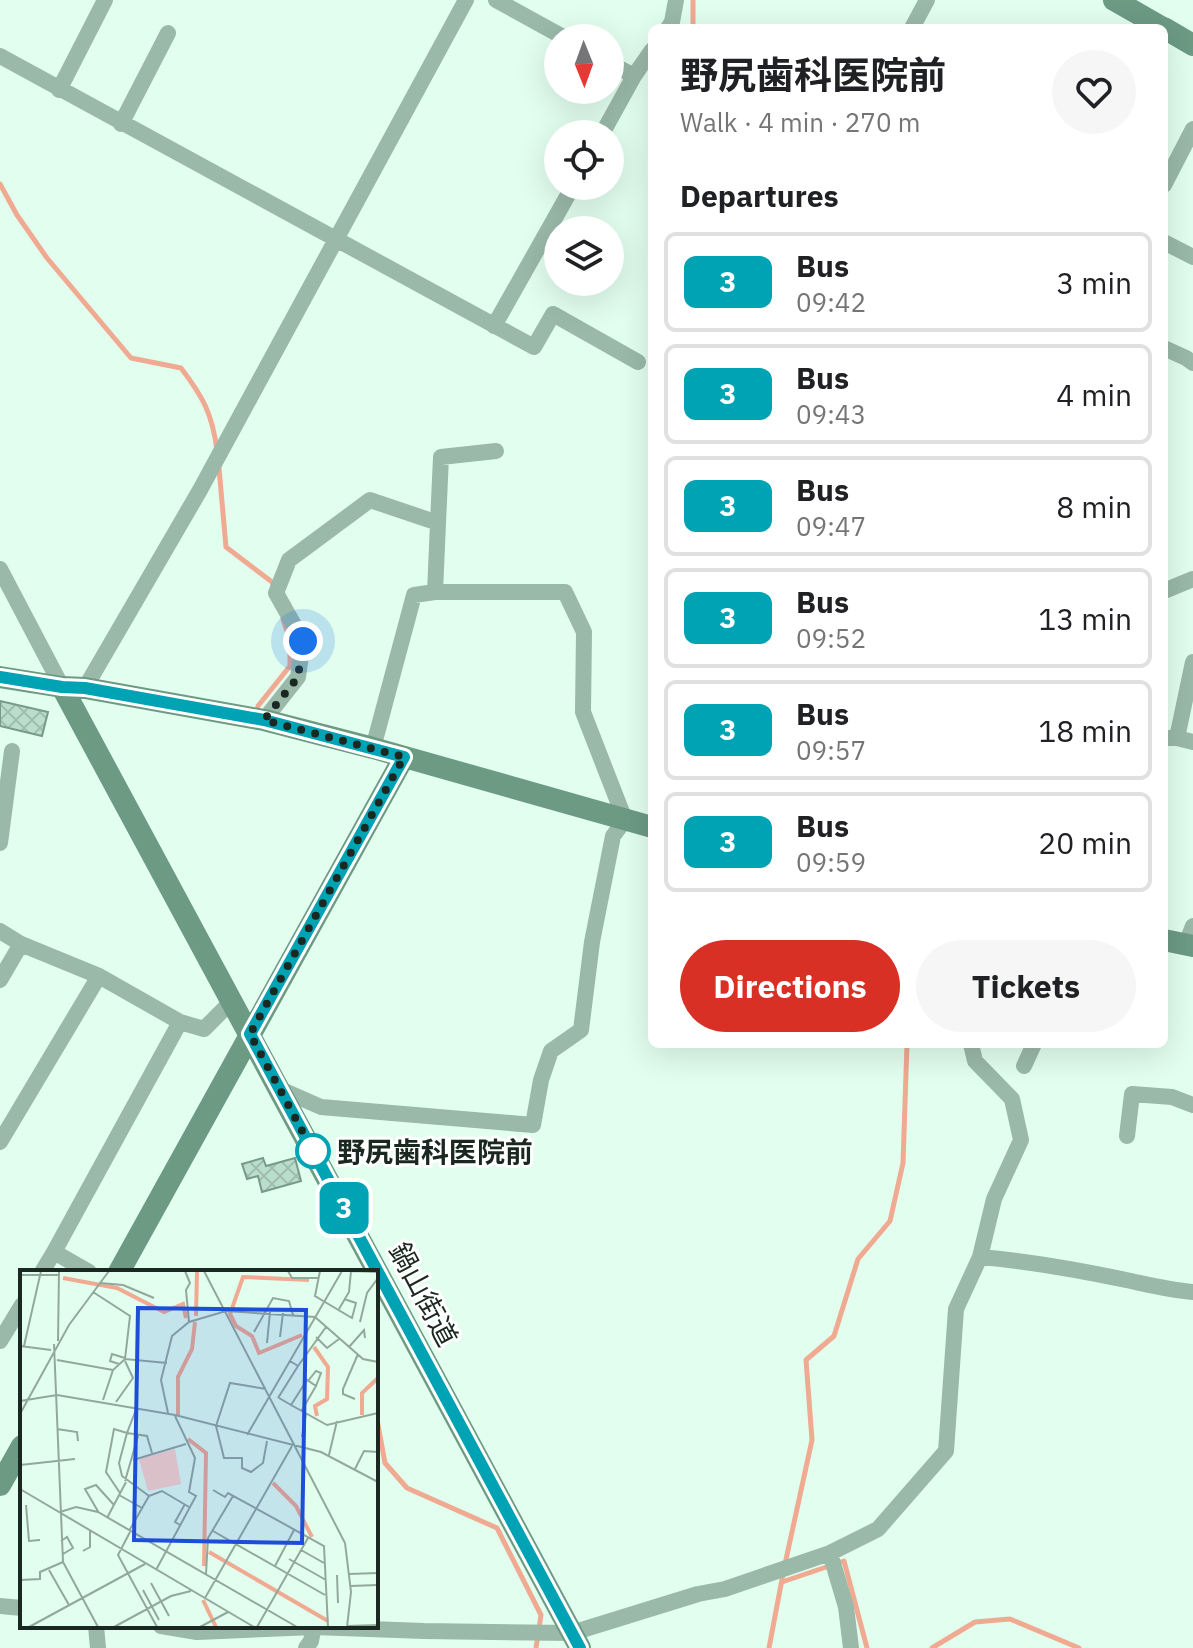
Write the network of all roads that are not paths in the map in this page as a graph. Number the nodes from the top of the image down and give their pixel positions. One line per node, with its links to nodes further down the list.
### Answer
1 (105, 0): 18 (street)
2 (466, 0): 24 (street)
3 (496, 0): 10 (street)
4 (676, 0): 7 (street)
5 (927, 0): 8 (street)
6 (1114, 0): 9 (street)
7 (671, 24)
8 (914, 24)
9 (1156, 24)
10 (544, 26)
11 (1168, 31): 13 (street)
12 (168, 33): 20 (street)
13 (1193, 45)
14 (0, 56): 18 (street)
15 (648, 56): 17 (street)
16 (624, 71): 17 (street)
17 (634, 76): 19 (street)
18 (59, 90): 20 (street)
19 (610, 120)
20 (121, 124): 24 (street)
21 (1193, 129): 22 (street)
22 (1168, 177)
23 (565, 200): 27 (street)
24 (337, 240): 27 (street); 40 (street)
25 (1168, 244): 26 (street)
26 (1193, 257)
27 (494, 326): 29 (street)
28 (1168, 350): 30 (street)
29 (638, 362)
30 (1193, 363)
31 (496, 451): 32 (street)
32 (438, 523): 36 (street); 41 (street)
33 (0, 569): 39 (street)
34 (1193, 579): 35 (street)
35 (1168, 589)
36 (435, 592): 43 (street); 46 (street)
37 (1193, 662): 42 (street)
38 (0, 677): 39 (street)
39 (62, 687): 40 (street); 53 (street, 鍋山街道)
40 (85, 688): 41 (street)
41 (264, 720): 43 (street)
42 (1178, 739)
43 (373, 748): 45 (street)
44 (12, 751): 48 (street)
45 (404, 757): 46 (street); 55 (street)
46 (625, 820): 47 (street); 59 (street)
47 (648, 826)
48 (0, 843)
49 (0, 931): 50 (street)
50 (21, 944): 51 (street); 52 (street)
51 (99, 976): 54 (street); 62 (street)
52 (0, 980)
53 (232, 1001): 54 (street); 55 (street, 鍋山街道)
54 (180, 1022): 63 (street)
55 (250, 1034): 59 (street, 鍋山街道); 67 (street)
56 (972, 1048): 64 (street)
57 (1032, 1048): 58 (street)
58 (1024, 1066)
59 (280, 1089): 68 (street, 鍋山街道)
60 (1193, 1105): 61 (street)
61 (1127, 1136)
62 (0, 1142)
63 (54, 1252): 65 (street); 66 (street)
64 (980, 1257): 70 (street); 75 (street)
65 (43, 1270)
66 (86, 1270)
67 (120, 1270)
68 (377, 1270)
69 (378, 1271): 83 (street, 鍋山街道)
70 (1193, 1292)
71 (20, 1308): 72 (street)
72 (0, 1341)
73 (20, 1450): 74 (street)
74 (0, 1485)
75 (830, 1553): 83 (street); 86 (street)
76 (0, 1606): 77 (street)
77 (20, 1608)
78 (96, 1628): 84 (street)
79 (175, 1628): 80 (street)
80 (257, 1628)
81 (314, 1628): 85 (street)
82 (358, 1628): 83 (street)
83 (576, 1640)
84 (98, 1648)
85 (306, 1648)
86 (851, 1648)

